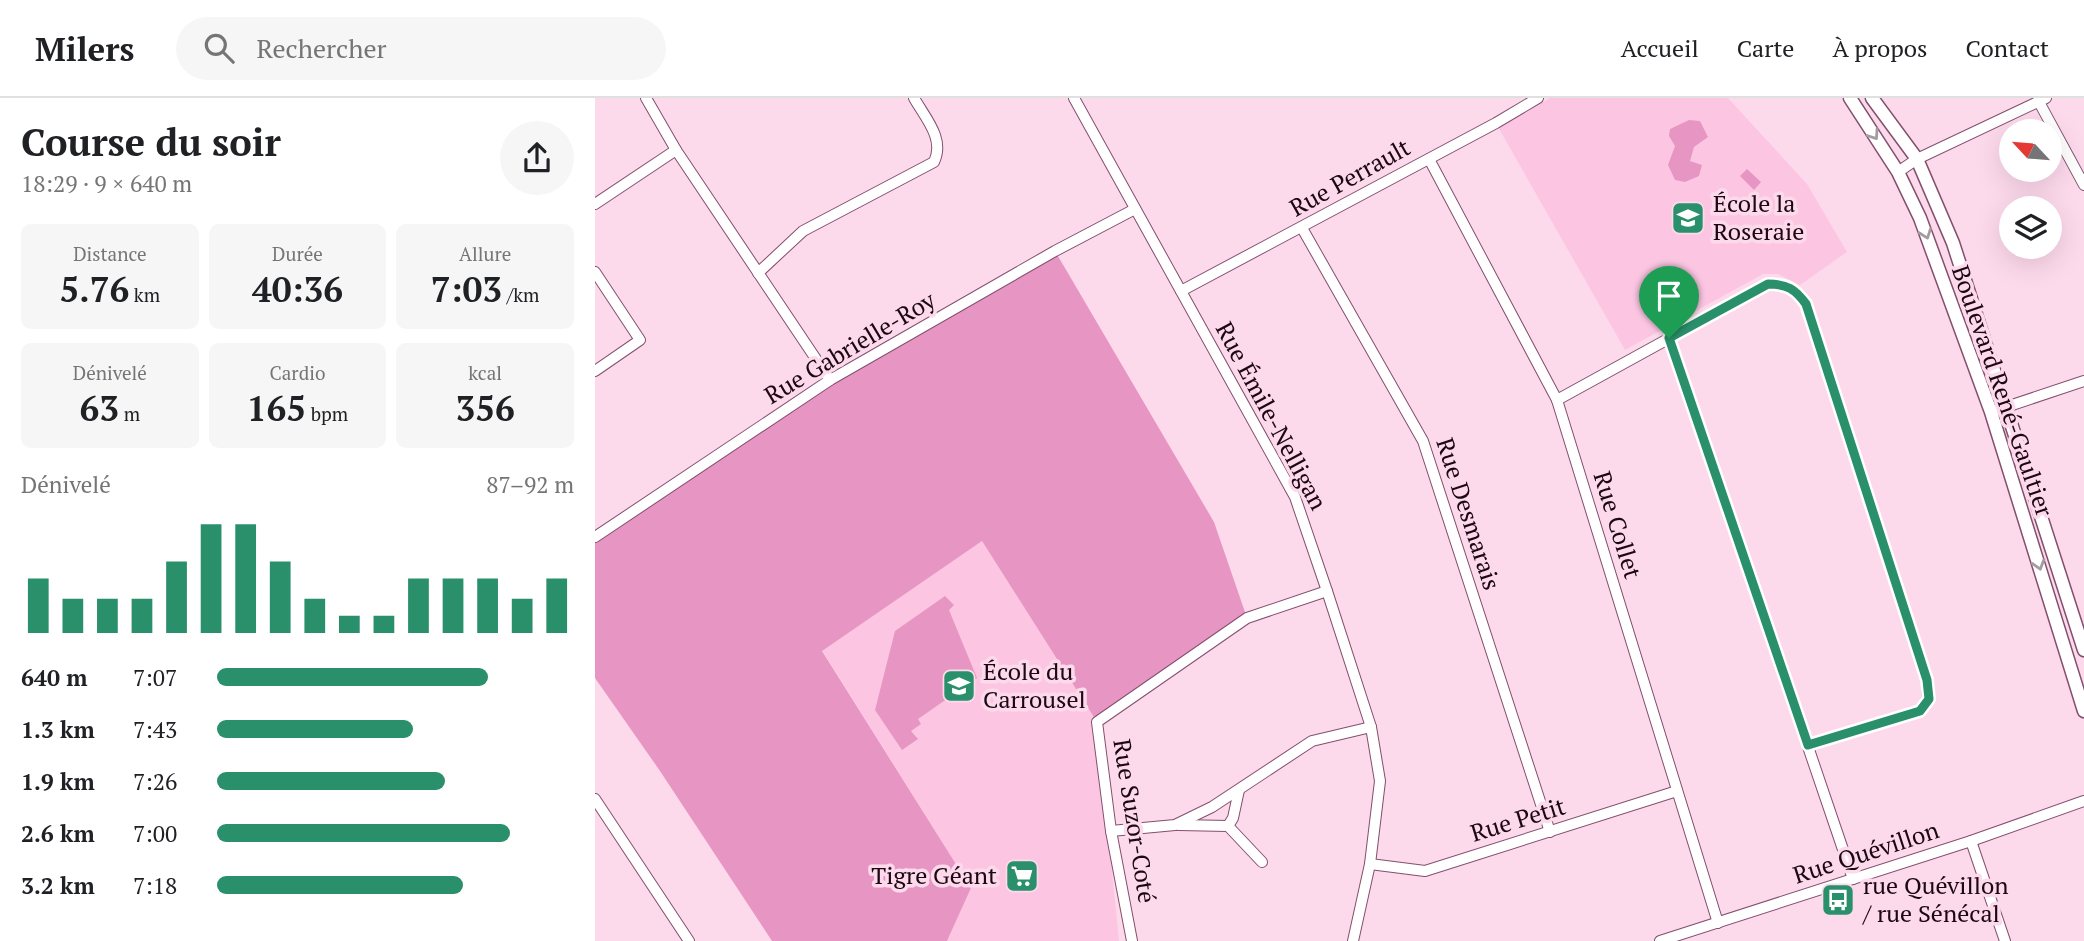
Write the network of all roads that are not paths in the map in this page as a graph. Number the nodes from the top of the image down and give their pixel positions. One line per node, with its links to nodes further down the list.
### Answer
1 (646, 98): 8 (street)
2 (914, 98): 17 (street)
3 (1074, 98): 14 (street, Rue Émile-Nelligan)
4 (1538, 98): 9 (street, Rue Perrault)
5 (1850, 98): 11 (street, Boulevard René-Gaultier, one-way to 11)
6 (1872, 98): 10 (street, Boulevard René-Gaultier)
7 (2043, 100): 10 (street); 12 (street)
8 (676, 150): 13 (street); 17 (street)
9 (1429, 159): 15 (street, Rue Perrault); 23 (street, Rue Collet)
10 (1917, 159): 11 (street); 24 (street, Boulevard René-Gaultier)
11 (1898, 172): 25 (street, Boulevard René-Gaultier, one-way to 25)
12 (2084, 185)
13 (595, 204)
14 (1135, 209): 18 (street, Rue Émile-Nelligan); 21 (street, Rue Gabrielle-Roy)
15 (1302, 229): 18 (street, Rue Perrault); 39 (street, Rue Desmarais)
16 (595, 272): 20 (street)
17 (758, 273): 21 (street)
18 (1181, 291): 27 (street, Rue Émile-Nelligan)
19 (1669, 338): 23 (street); 31 (street); 31 (street)
20 (595, 371)
21 (830, 380): 26 (street, Rue Gabrielle-Roy)
22 (2084, 382): 24 (street)
23 (1557, 400): 33 (street, Rue Collet)
24 (2006, 407): 25 (street); 28 (street, Boulevard René-Gaultier)
25 (1991, 412): 29 (street, Boulevard René-Gaultier, one-way to 29)
26 (595, 537)
27 (1327, 590): 30 (street, Rue Émile-Nelligan); 38 (street, Rue Suzor-Coté)
28 (2084, 650)
29 (2084, 711)
30 (1371, 727): 32 (street); 42 (street, Rue Émile-Nelligan)
31 (1808, 745): 43 (street)
32 (1240, 790): 36 (street); 37 (street)
33 (1677, 791): 39 (street, Rue Petit); 44 (street, Rue Collet)
34 (595, 799): 45 (street)
35 (2084, 801): 40 (street, Rue Quévillon)
36 (1175, 825): 37 (street); 38 (street)
37 (1228, 826): 41 (street)
38 (1111, 831): 46 (street, Rue Suzor-Coté)
39 (1550, 832): 42 (street, Rue Petit)
40 (1971, 841): 43 (street, Rue Quévillon); 49 (street)
41 (1262, 862)
42 (1370, 864): 47 (street, Rue Émile-Nelligan)
43 (1853, 879): 44 (street, Rue Quévillon)
44 (1718, 923): 48 (street, Rue Quévillon)
45 (689, 941)
46 (1132, 941)
47 (1353, 941)
48 (1660, 941)
49 (2005, 941)

